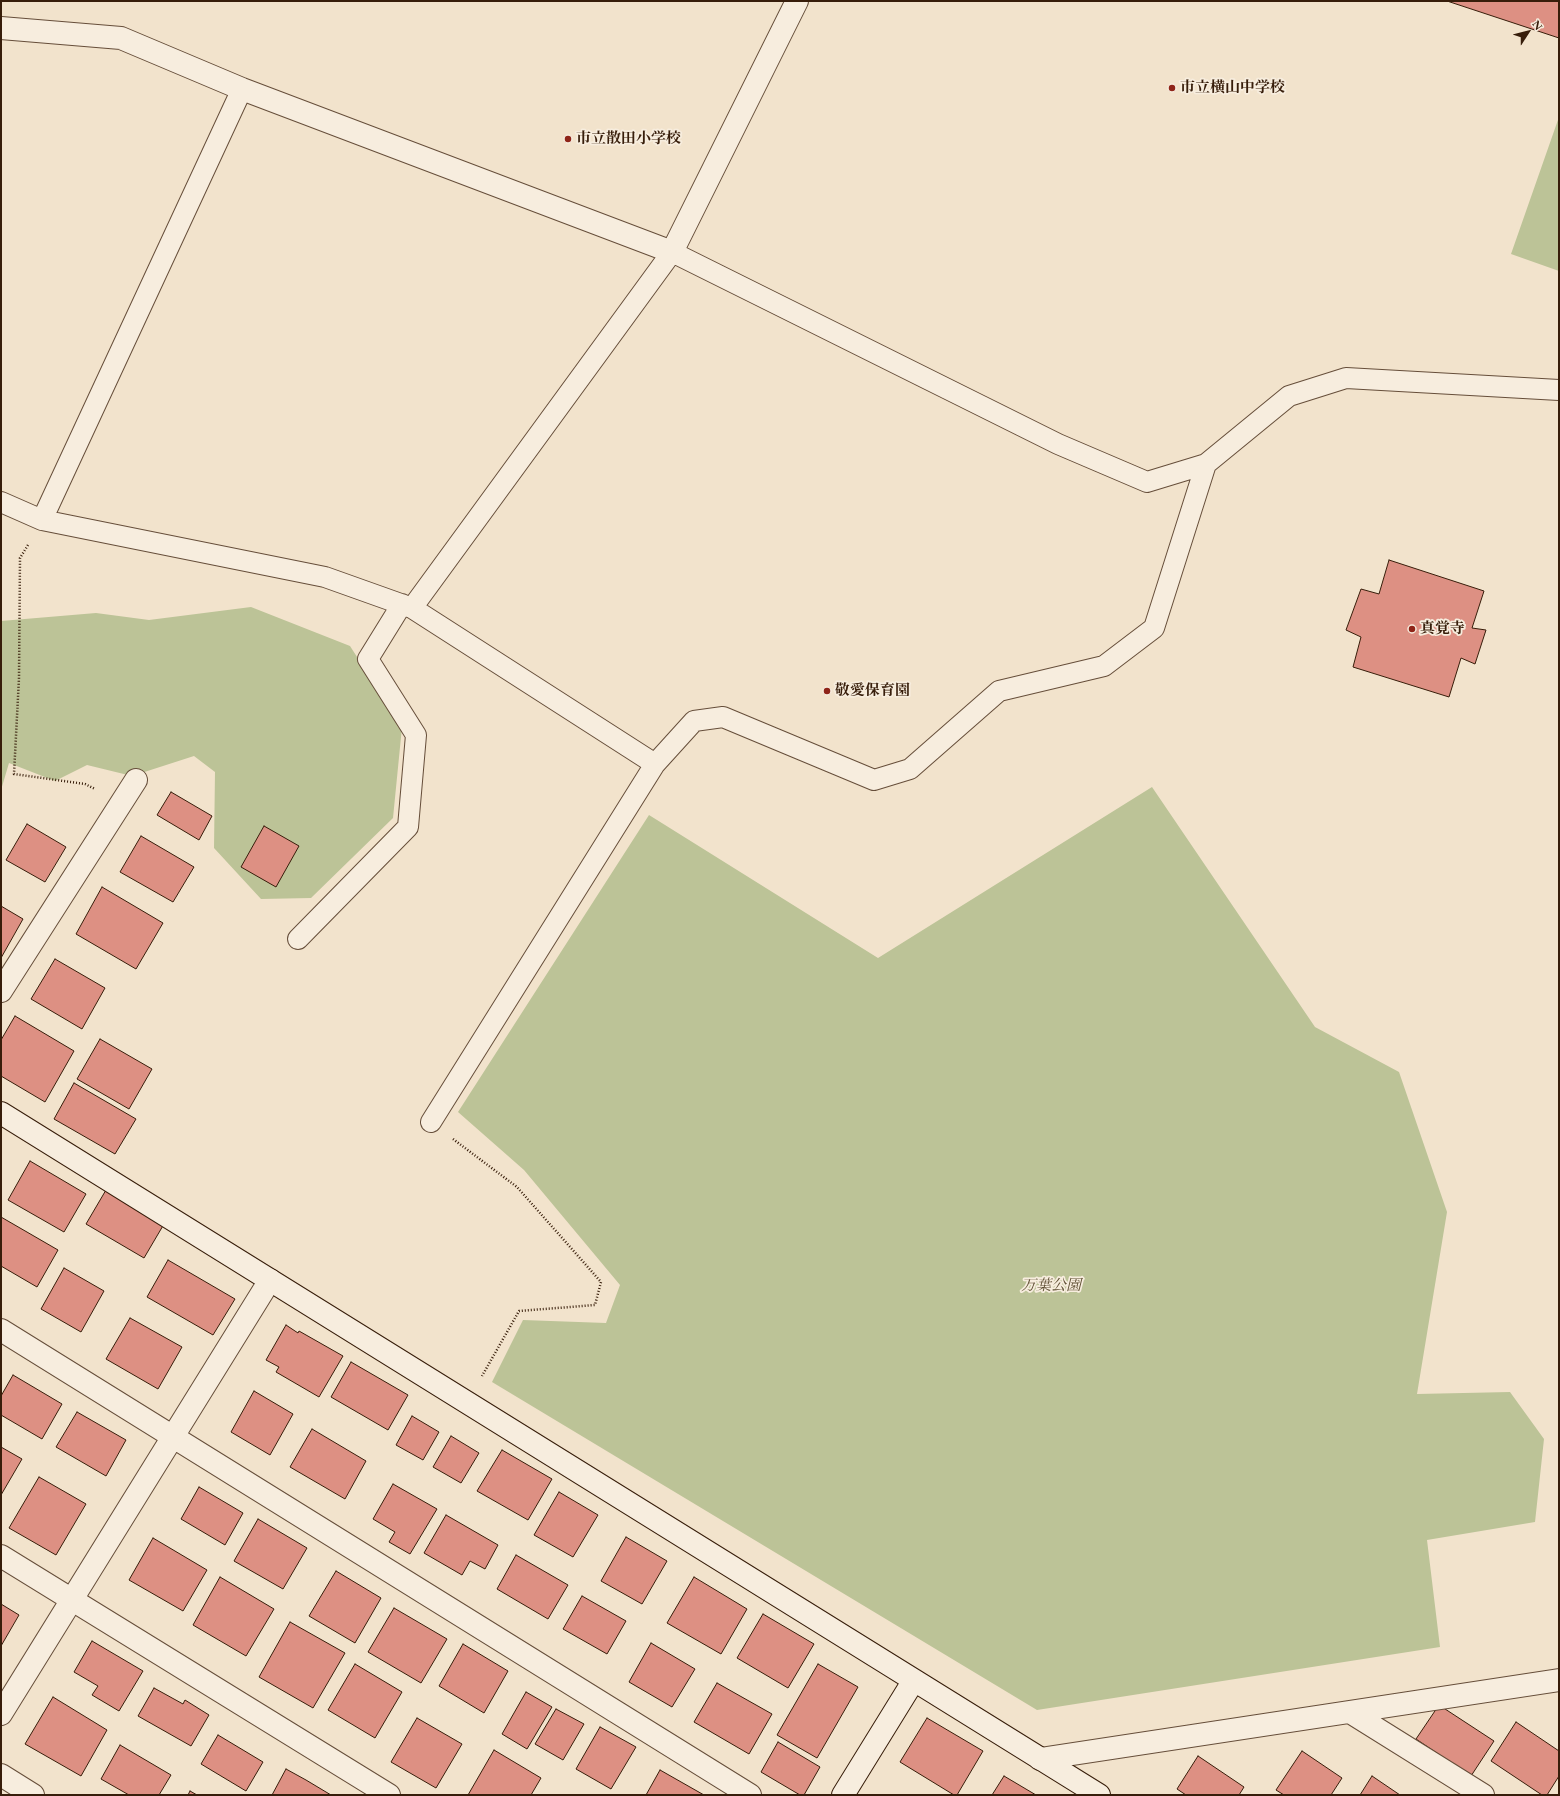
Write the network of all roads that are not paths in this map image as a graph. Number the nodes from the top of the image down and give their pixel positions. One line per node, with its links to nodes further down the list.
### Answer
1 (797, 1): 4 (street)
2 (1, 28): 3 (street)
3 (242, 88): 4 (street); 8 (lane)
4 (672, 252): 6 (lane); 9 (lane)
5 (1559, 390): 6 (lane)
6 (1206, 464): 10 (lane)
7 (1, 502): 8 (lane)
8 (42, 520): 9 (lane)
9 (407, 606): 10 (lane); 12 (lane)
10 (655, 764): 15 (lane)
11 (136, 780): 13 (street)
12 (298, 939)
13 (1, 991)
14 (1, 1113): 16 (street)
15 (431, 1122)
16 (270, 1280): 18 (street); 21 (street)
17 (1, 1330): 18 (street)
18 (174, 1436): 20 (street); 29 (street)
19 (1, 1556): 20 (street)
20 (72, 1600): 24 (street); 28 (street)
21 (914, 1680): 25 (street); 30 (street)
22 (1559, 1680): 23 (street)
23 (1350, 1712): 25 (street); 32 (street)
24 (1, 1714)
25 (1040, 1759): 31 (street)
26 (1, 1775): 27 (street)
27 (33, 1795)
28 (389, 1795)
29 (750, 1795)
30 (843, 1795)
31 (1099, 1795)
32 (1483, 1795)

